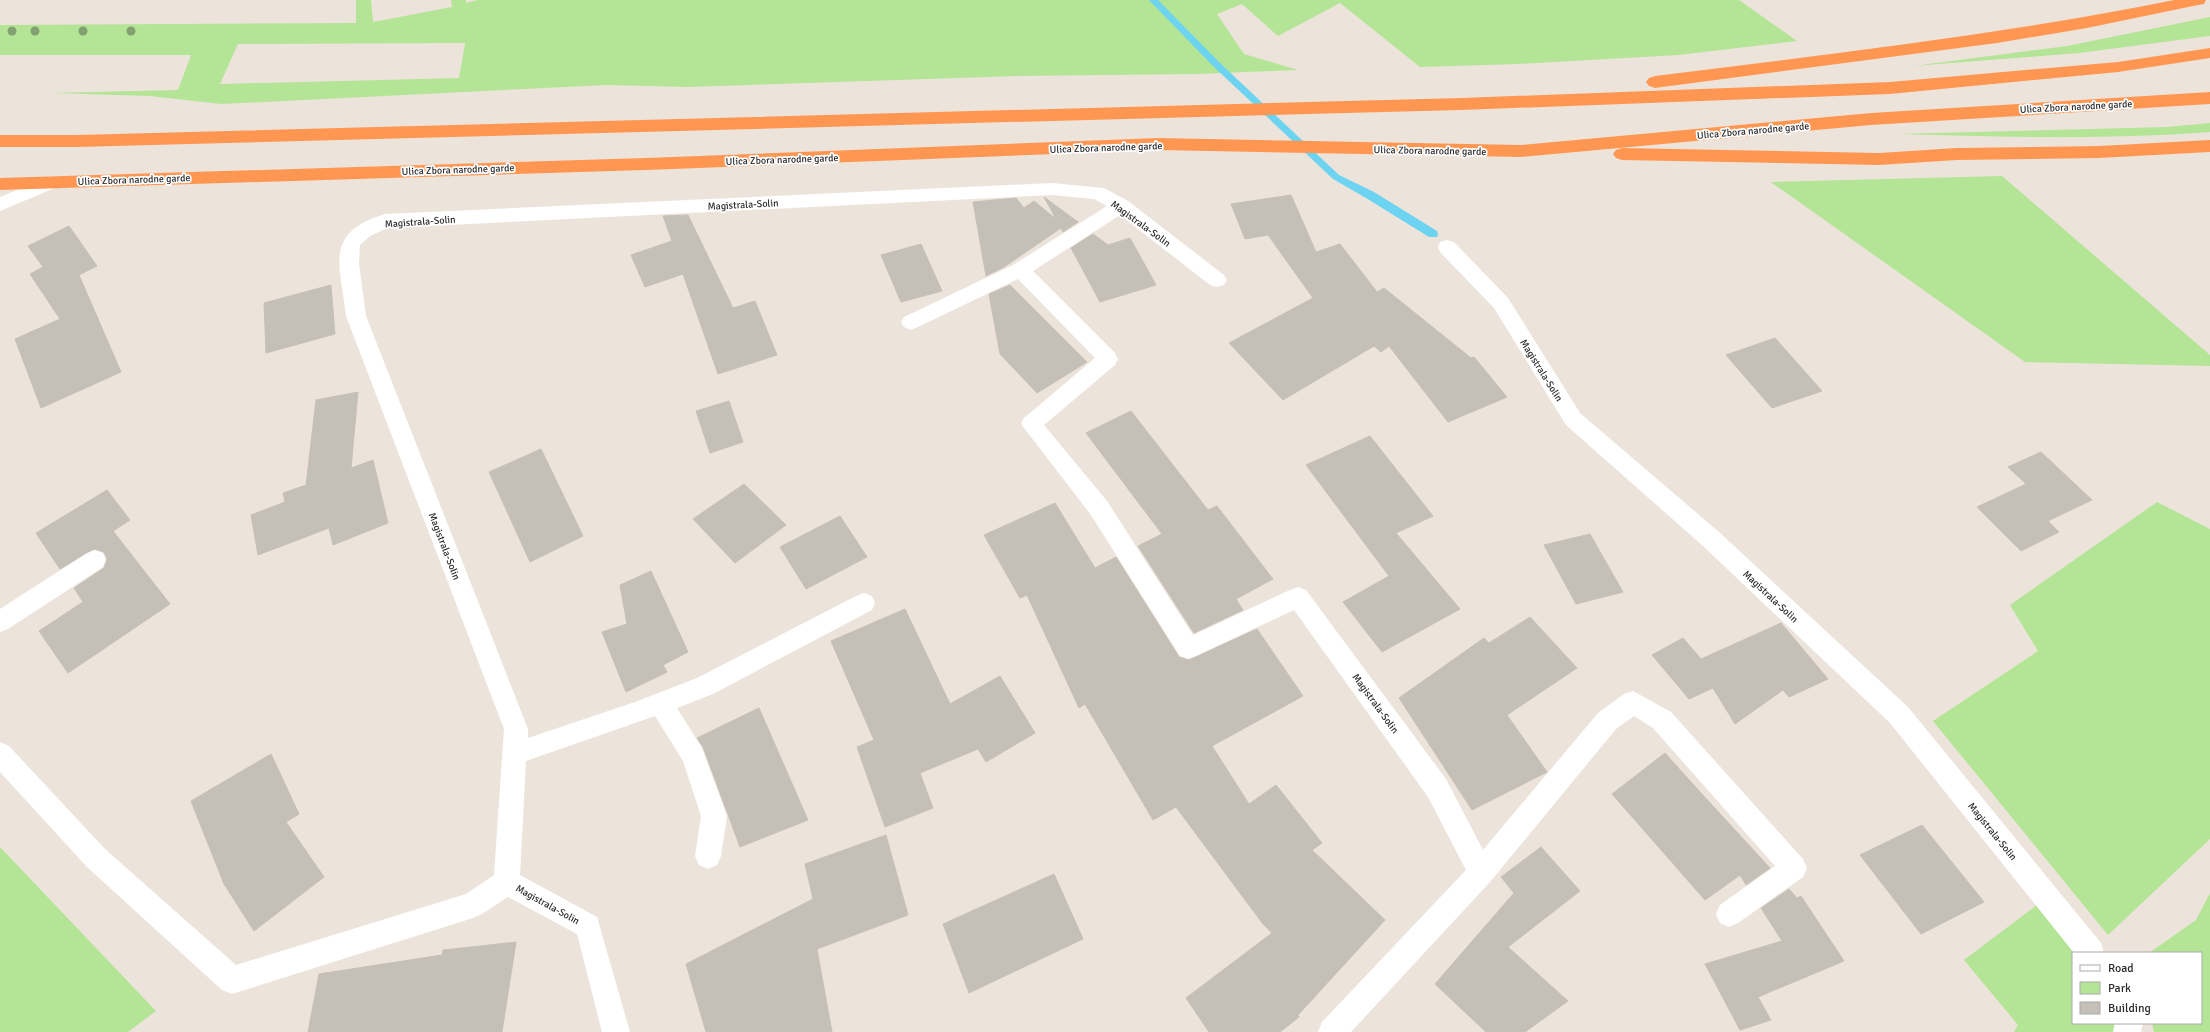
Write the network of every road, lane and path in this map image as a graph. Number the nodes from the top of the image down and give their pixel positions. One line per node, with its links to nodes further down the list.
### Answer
1 (2198, 0): 4 (highway)
2 (2210, 53): 4 (highway)
3 (2207, 99): 7 (highway, Ulica Zbora narodne garde)
4 (1461, 104): 5 (highway)
5 (0, 141)
6 (2210, 146): 7 (highway)
7 (1521, 152): 8 (highway, Ulica Zbora narodne garde)
8 (51, 182): 9 (highway, Ulica Zbora narodne garde); 10 (street)
9 (0, 184)
10 (0, 204)
11 (1121, 206): 13 (street); 14 (street, Magistrala-Solin); 21 (street, Magistrala-Solin)
12 (1447, 247): 26 (street, Magistrala-Solin)
13 (1020, 270): 15 (street); 23 (street, Magistrala-Solin)
14 (1217, 280)
15 (912, 322)
16 (95, 560): 18 (street)
17 (864, 603): 19 (street)
18 (0, 622)
19 (661, 704): 21 (street); 22 (street)
20 (0, 754): 24 (street)
21 (514, 754): 24 (street, Magistrala-Solin)
22 (708, 856)
23 (1481, 873): 25 (street); 28 (street)
24 (507, 882): 27 (street, Magistrala-Solin)
25 (1729, 914)
26 (2091, 952)
27 (616, 1032)
28 (1332, 1032)

